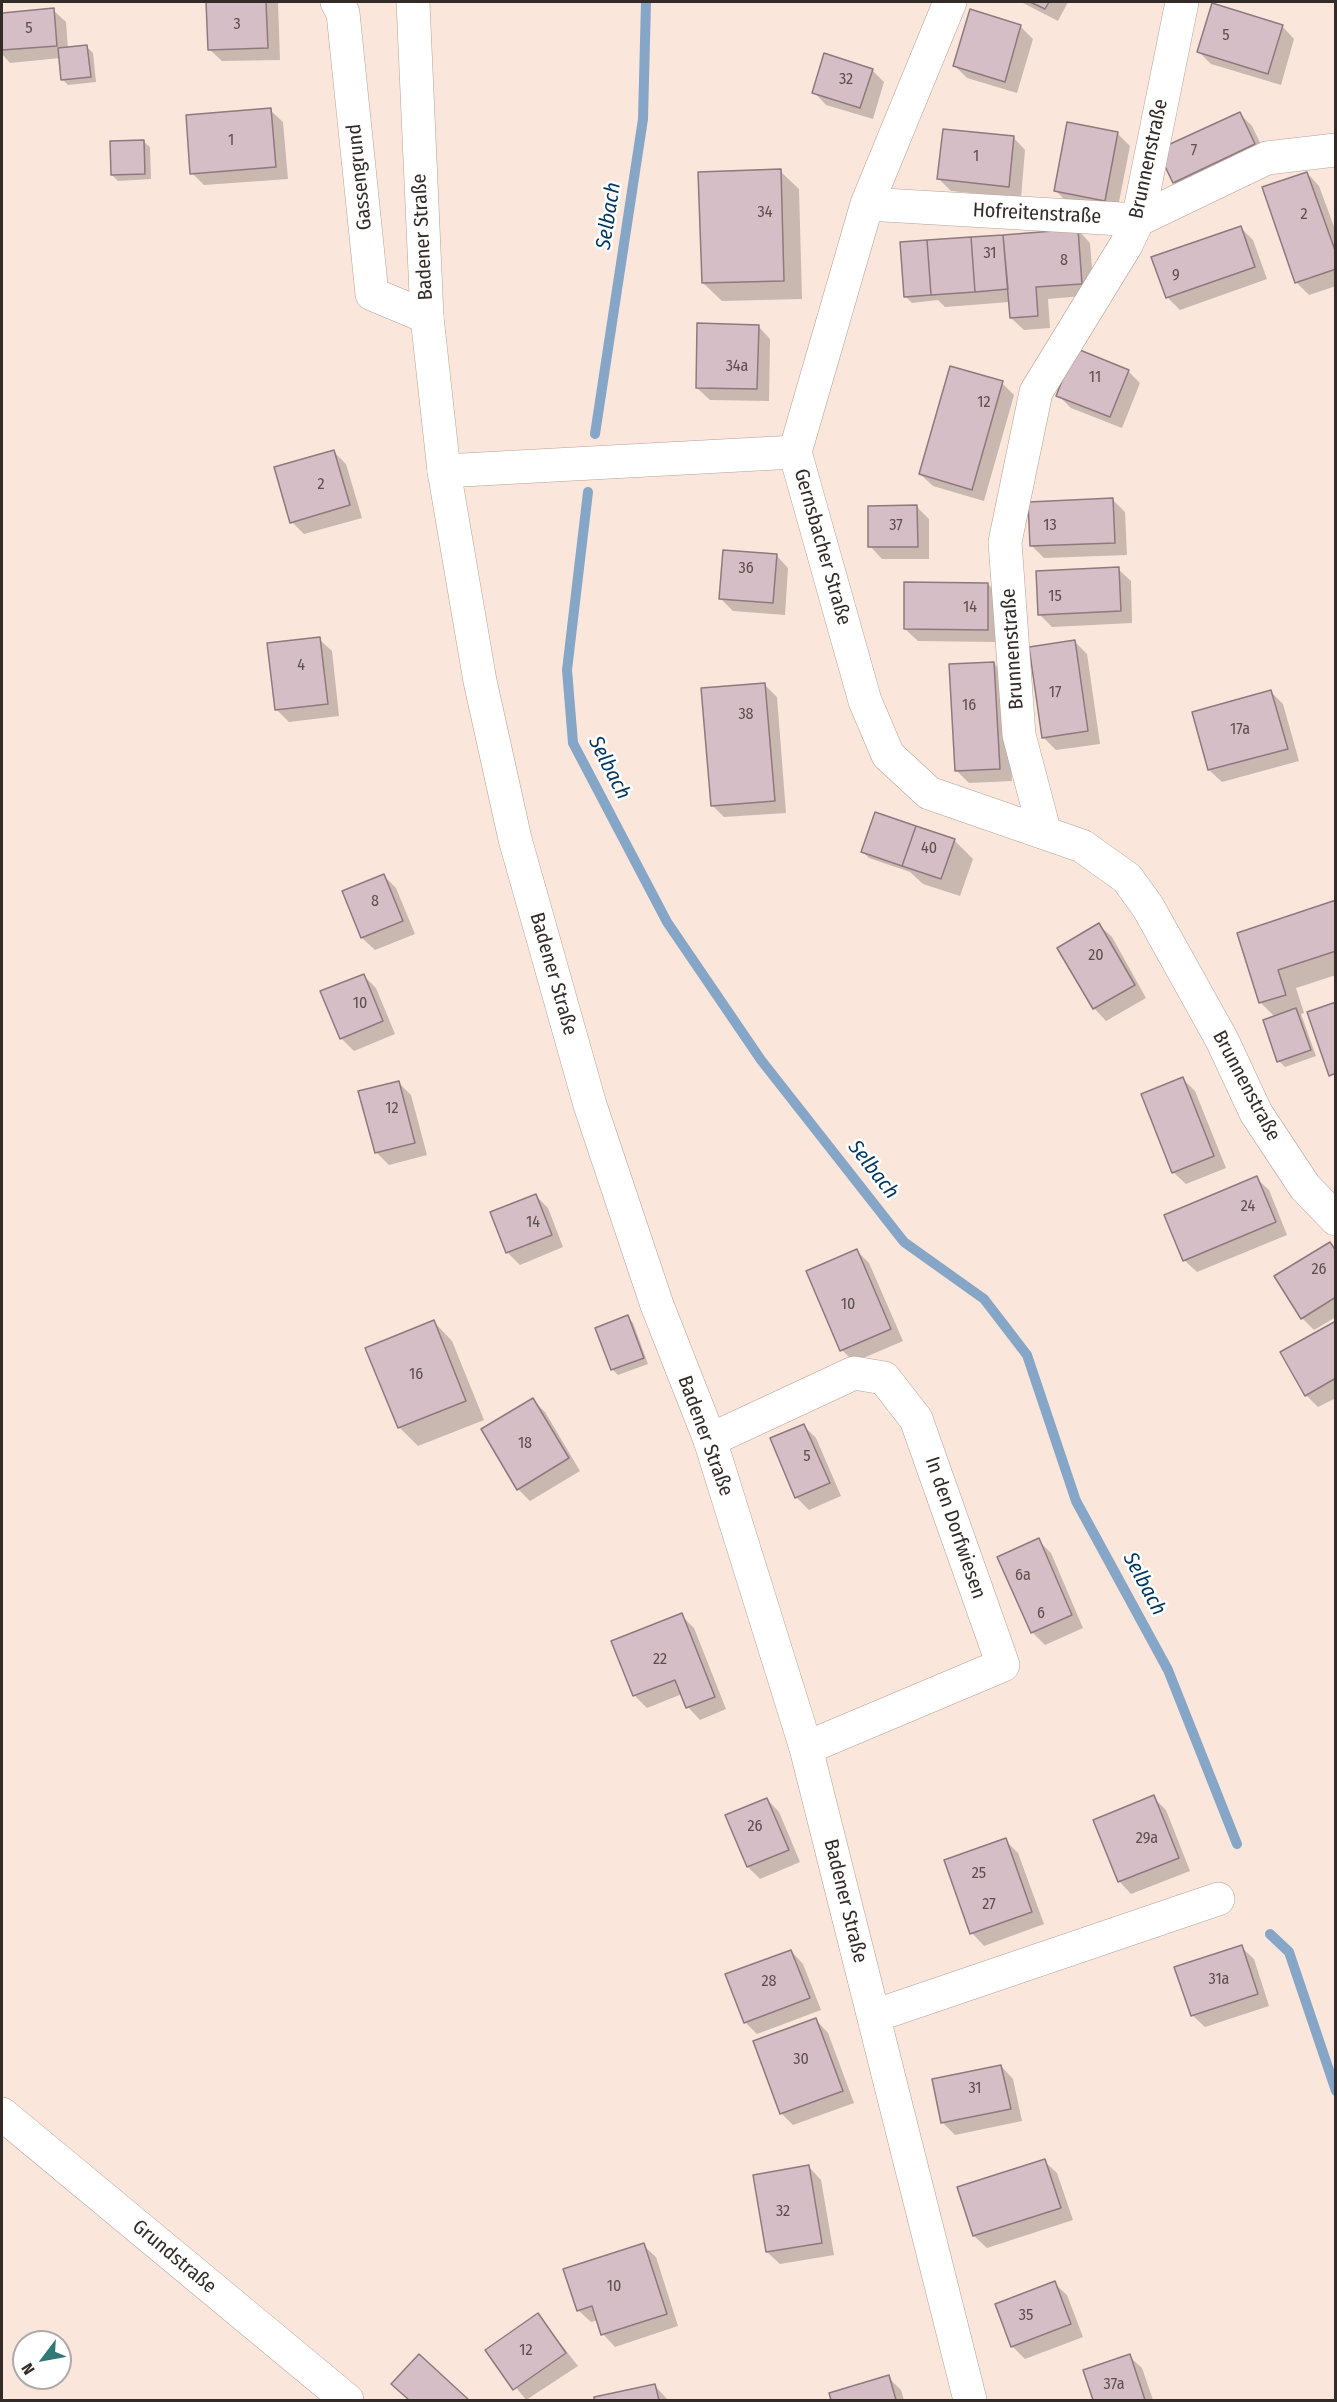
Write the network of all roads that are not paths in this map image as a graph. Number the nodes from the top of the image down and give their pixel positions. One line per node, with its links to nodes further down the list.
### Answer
1 (337, 2): 8 (street, Gassengrund)
2 (413, 2): 8 (street, Badener Straße)
3 (950, 2): 6 (street, Gernsbacher Straße)
4 (1182, 2): 7 (street, Brunnenstraße)
5 (1335, 150): 7 (street, Hofreitenstraße)
6 (867, 204): 7 (street, Hofreitenstraße); 9 (street, Gernsbacher Straße)
7 (1138, 220): 11 (street, Brunnenstraße)
8 (427, 317): 10 (street, Badener Straße)
9 (795, 452): 10 (street); 11 (street, Gernsbacher Straße)
10 (444, 471): 13 (street, Badener Straße)
11 (1044, 830): 12 (street, Brunnenstraße)
12 (1335, 1219)
13 (710, 1440): 14 (street, Badener Straße); 14 (street, In den Dorfwiesen)
14 (806, 1748): 16 (street, Badener Straße)
15 (1218, 1899): 16 (street)
16 (874, 2016): 19 (street, Badener Straße)
17 (2, 2114): 18 (street, Grundstraße)
18 (347, 2400)
19 (970, 2400)

